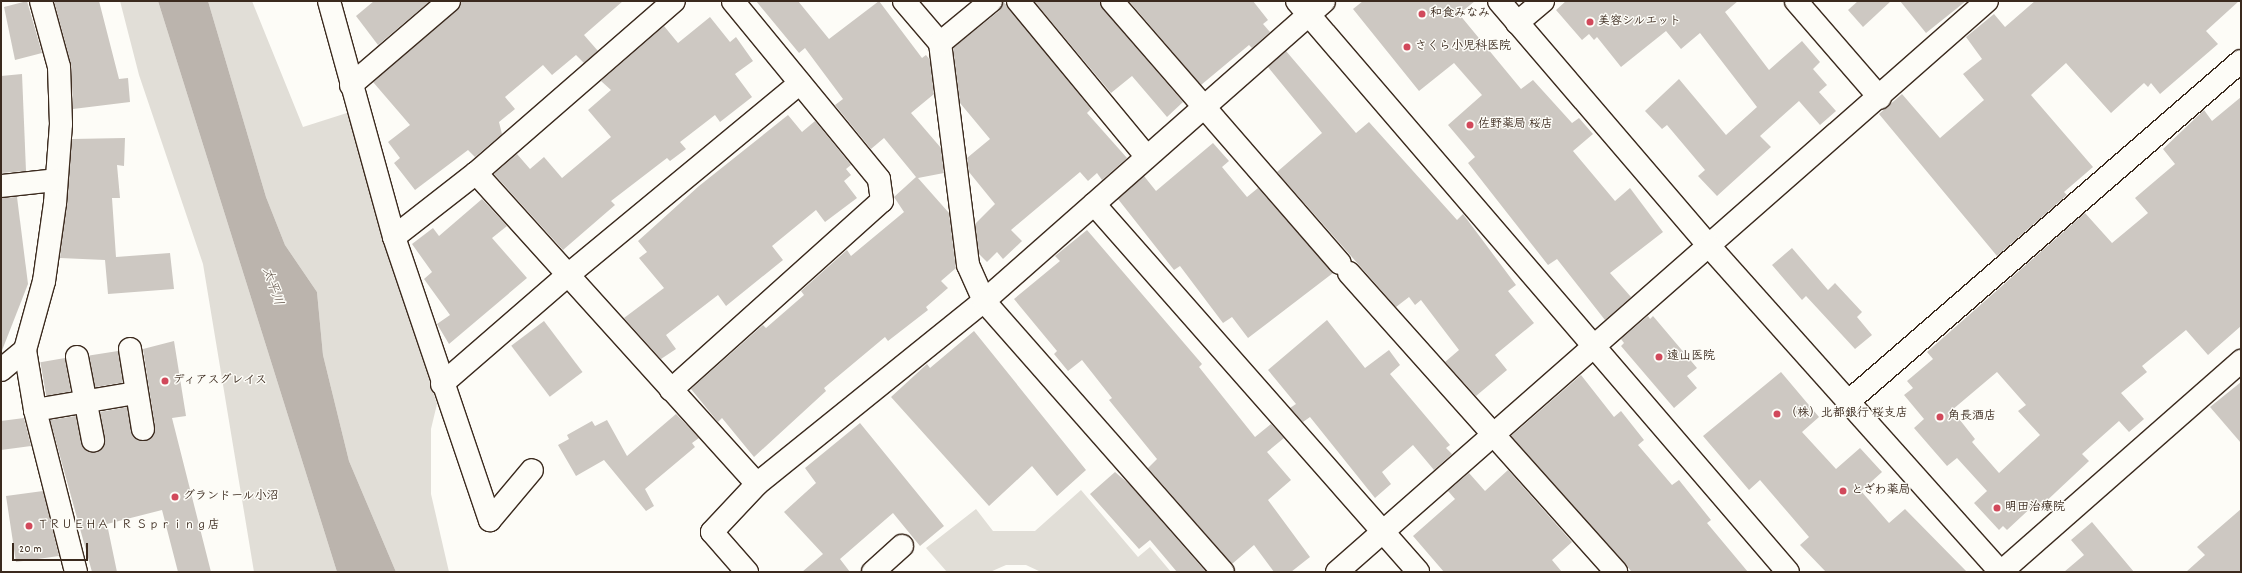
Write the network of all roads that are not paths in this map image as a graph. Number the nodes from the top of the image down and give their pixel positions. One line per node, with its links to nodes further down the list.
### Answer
1 (41, 1): 24 (street)
2 (329, 1): 19 (street)
3 (449, 1): 19 (street)
4 (674, 1): 23 (street)
5 (732, 1): 18 (street)
6 (904, 1): 16 (street)
7 (991, 1): 16 (street)
8 (1018, 1): 22 (street)
9 (1112, 1): 21 (street)
10 (1499, 1): 15 (street)
11 (1543, 1): 15 (street)
12 (1796, 1): 20 (street)
13 (1986, 1): 20 (street)
14 (1310, 6): 21 (street); 31 (street)
15 (1517, 23): 28 (street)
16 (940, 43): 30 (street)
17 (2241, 61): 41 (street)
18 (800, 83): 29 (street); 38 (street)
19 (351, 85): 27 (street)
20 (1880, 98): 28 (street)
21 (1202, 108): 22 (street); 44 (street)
22 (1147, 157): 26 (street)
23 (476, 173): 27 (street); 29 (street)
24 (56, 180): 25 (street); 33 (street)
25 (1, 186)
26 (1094, 204): 30 (street); 48 (street)
27 (394, 237): 37 (street)
28 (1710, 247): 31 (street); 41 (street)
29 (568, 275): 37 (street); 38 (street)
30 (984, 301): 47 (street); 53 (street)
31 (1595, 348): 44 (street); 57 (street)
32 (130, 349): 39 (street)
33 (25, 350): 36 (street); 42 (street)
34 (77, 357): 40 (street)
35 (2241, 361): 58 (street)
36 (1, 370)
37 (442, 384): 46 (street)
38 (672, 390): 47 (street)
39 (136, 393): 40 (street); 43 (street)
40 (86, 400): 42 (street); 45 (street)
41 (1848, 402): 58 (street)
42 (35, 410): 50 (street)
43 (143, 429)
44 (1493, 435): 48 (street); 56 (street)
45 (93, 440)
46 (532, 470)
47 (757, 484): 51 (street)
48 (1383, 532): 54 (street); 55 (street)
49 (902, 546): 52 (street)
50 (76, 572)
51 (747, 572)
52 (873, 572)
53 (1223, 572)
54 (1337, 572)
55 (1418, 572)
56 (1616, 572)
57 (1788, 572)
58 (2001, 572)

